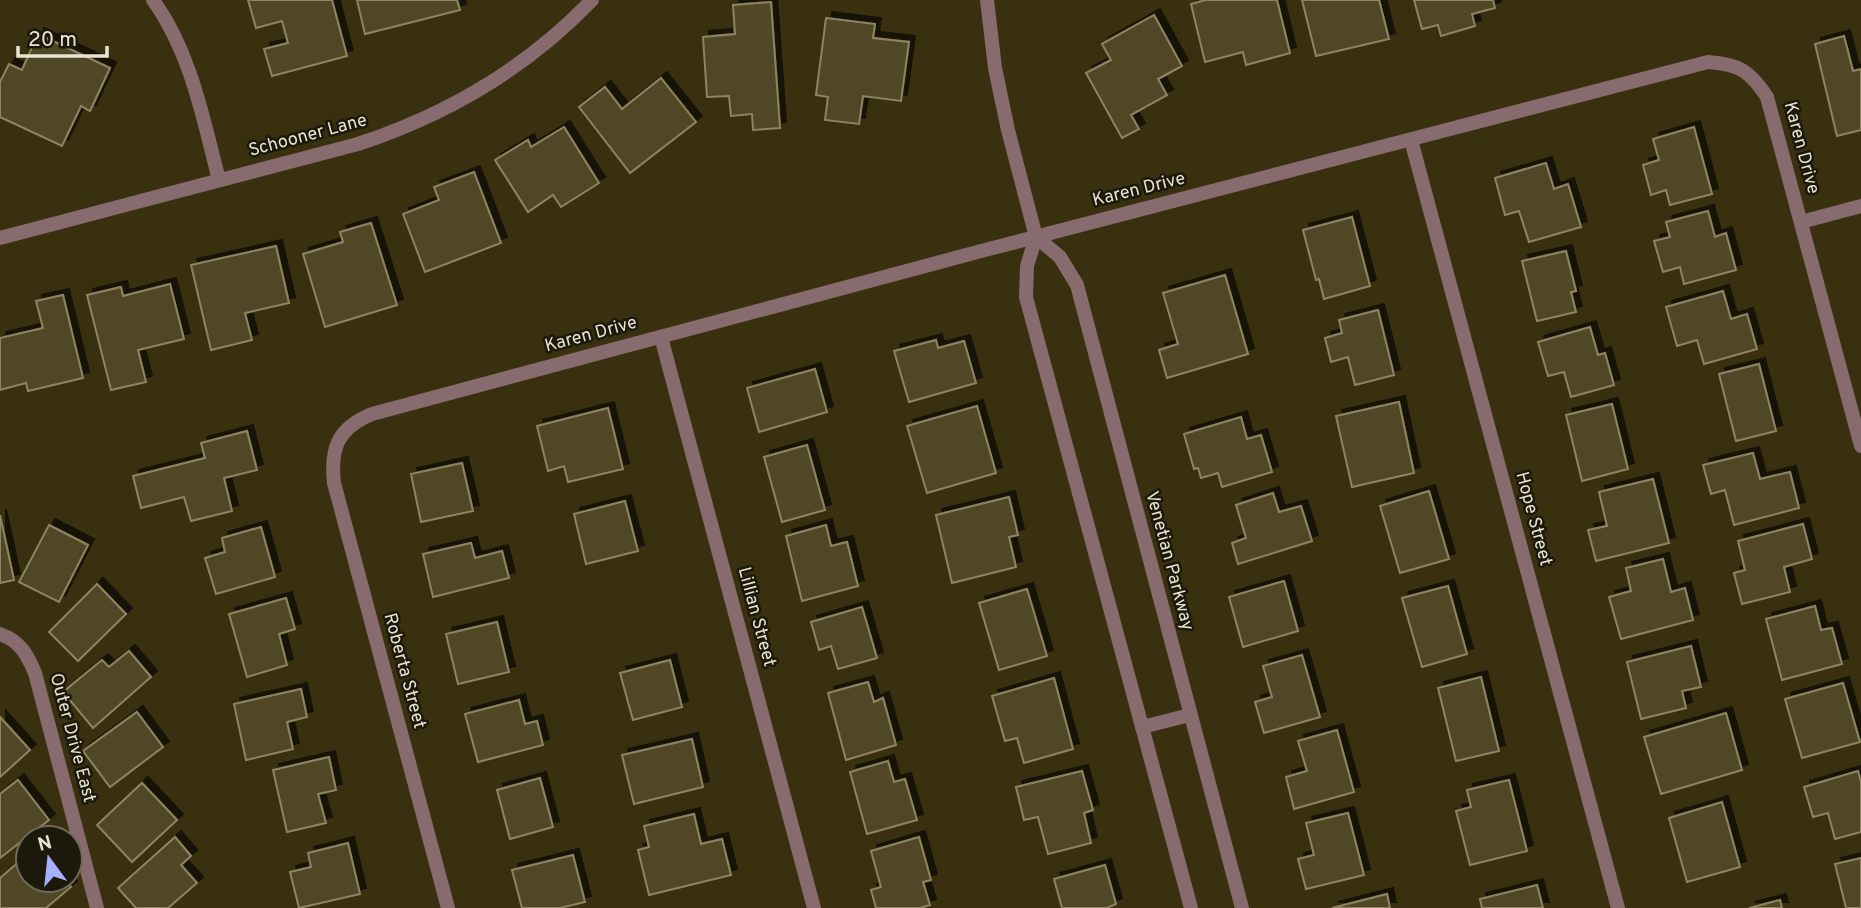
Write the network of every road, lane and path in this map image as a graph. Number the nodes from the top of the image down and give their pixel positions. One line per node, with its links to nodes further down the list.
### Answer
1 (153, 0): 5 (street)
2 (592, 0): 5 (street, Schooner Lane)
3 (987, 0): 8 (street)
4 (1411, 140): 7 (street, Karen Drive); 8 (street, Karen Drive); 21 (street, Hope Street)
5 (219, 180): 9 (street, Schooner Lane)
6 (1861, 206): 7 (street, Karen Drive)
7 (1801, 222): 12 (street)
8 (1036, 237): 10 (street, Karen Drive); 14 (street, Venetian Parkway); 15 (street)
9 (0, 238)
10 (661, 337): 11 (street, Karen Drive); 18 (street, Lillian Street)
11 (336, 444): 17 (street, Roberta Street)
12 (1861, 446)
13 (0, 634): 16 (street, Outer Drive East)
14 (1190, 715): 15 (street); 20 (street, Venetian Parkway)
15 (1142, 726): 19 (street)
16 (97, 908)
17 (448, 908)
18 (814, 908)
19 (1191, 908)
20 (1242, 908)
21 (1618, 908)

